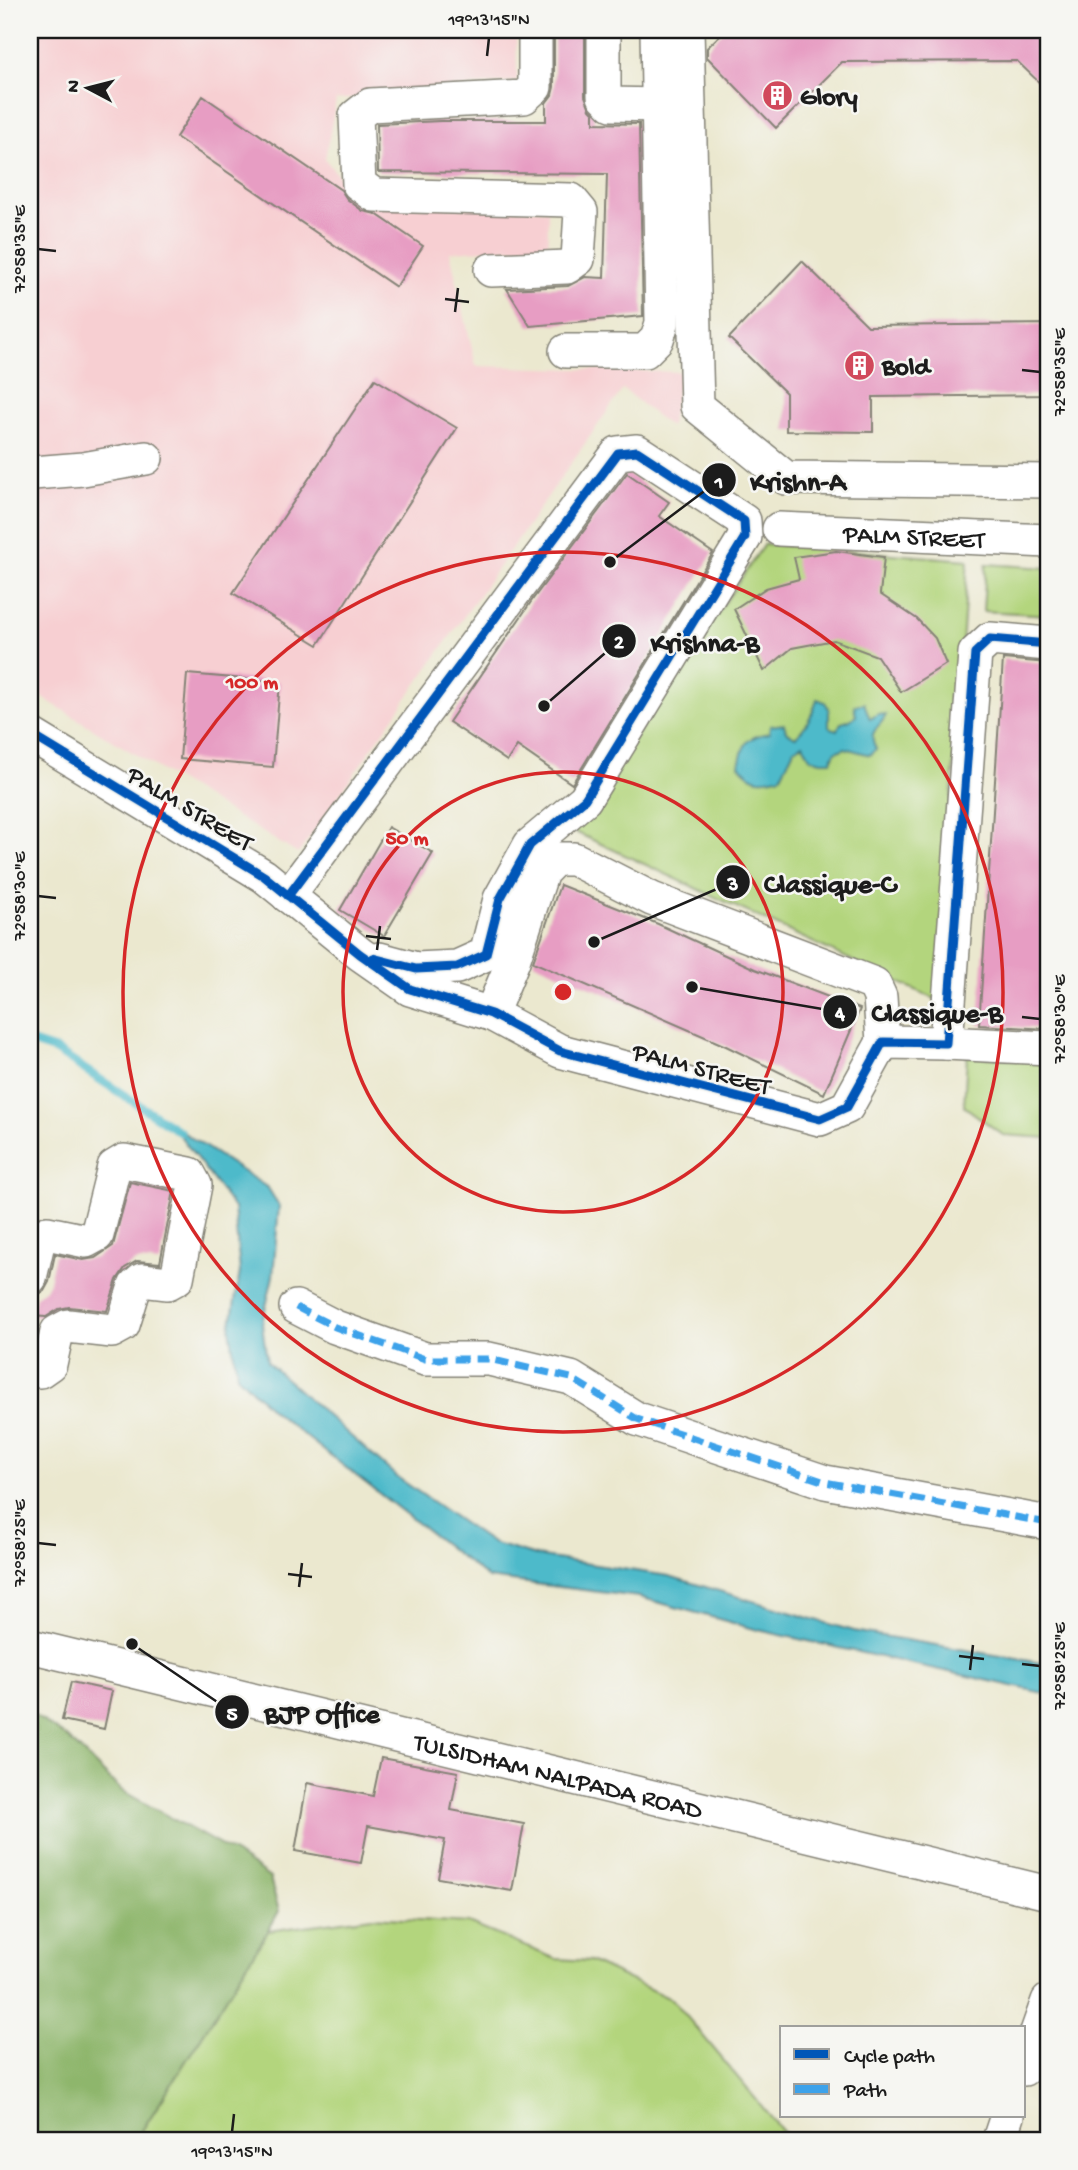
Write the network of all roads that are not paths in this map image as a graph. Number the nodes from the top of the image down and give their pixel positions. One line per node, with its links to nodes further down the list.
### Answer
1 (535, 30): 6 (street)
2 (604, 30): 5 (street)
3 (657, 30): 5 (street)
4 (687, 30): 10 (street)
5 (658, 105): 7 (street)
6 (491, 270)
7 (565, 351)
8 (146, 458): 9 (street)
9 (30, 475)
10 (1048, 481)
11 (779, 529): 12 (street, PALM STREET)
12 (1048, 541)
13 (1048, 644): 19 (street)
14 (30, 734): 15 (street, PALM STREET)
15 (288, 896): 16 (street, PALM STREET); 16 (street)
16 (360, 954): 17 (street, PALM STREET)
17 (491, 1014): 18 (street, PALM STREET); 18 (street)
18 (883, 1042): 19 (street)
19 (946, 1043): 20 (street)
20 (1048, 1048)
21 (30, 1278): 23 (street)
22 (296, 1307): 24 (street)
23 (30, 1369)
24 (1048, 1523)
25 (30, 1646): 26 (street, TULSIDHAM NALPADA ROAD)
26 (1048, 1893)
27 (1048, 2001): 28 (street)
28 (1026, 2063)
29 (1006, 2118): 30 (street)
30 (999, 2140)

